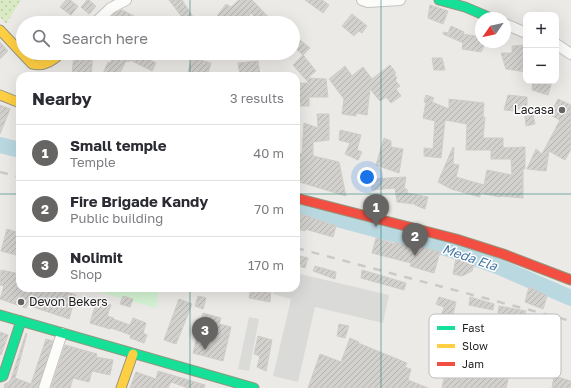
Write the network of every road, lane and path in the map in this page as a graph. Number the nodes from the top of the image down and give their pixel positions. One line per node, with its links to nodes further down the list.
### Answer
1 (126, 0): 6 (street)
2 (362, 0): 3 (street)
3 (400, 0)
4 (439, 0): 5 (main road)
5 (478, 12)
6 (102, 16)
7 (511, 26): 9 (street)
8 (0, 30): 11 (main road)
9 (523, 31)
10 (559, 46): 12 (street)
11 (16, 47)
12 (571, 54)
13 (28, 60): 14 (main road)
14 (53, 60)
15 (0, 95): 16 (main road)
16 (16, 101)
17 (300, 199): 18 (main road)
18 (571, 280)
19 (0, 315): 20 (main road)
20 (21, 321): 21 (main road); 23 (main road)
21 (62, 333): 22 (main road); 24 (street)
22 (133, 354): 25 (main road); 26 (main road)
23 (0, 377)
24 (44, 388)
25 (121, 388)
26 (254, 388)

